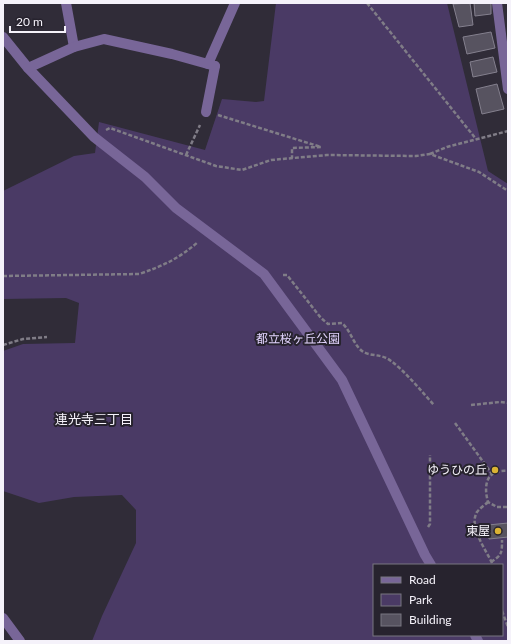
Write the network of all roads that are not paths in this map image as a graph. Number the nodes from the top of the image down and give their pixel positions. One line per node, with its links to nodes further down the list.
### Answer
1 (66, 3): 5 (street)
2 (234, 3): 6 (street)
3 (497, 3): 8 (street)
4 (3, 37): 7 (street)
5 (74, 47): 6 (street); 7 (street)
6 (211, 65): 9 (street)
7 (28, 68): 10 (street)
8 (508, 89)
9 (206, 112)
10 (430, 564)
11 (3, 618): 12 (street)
12 (20, 641)

